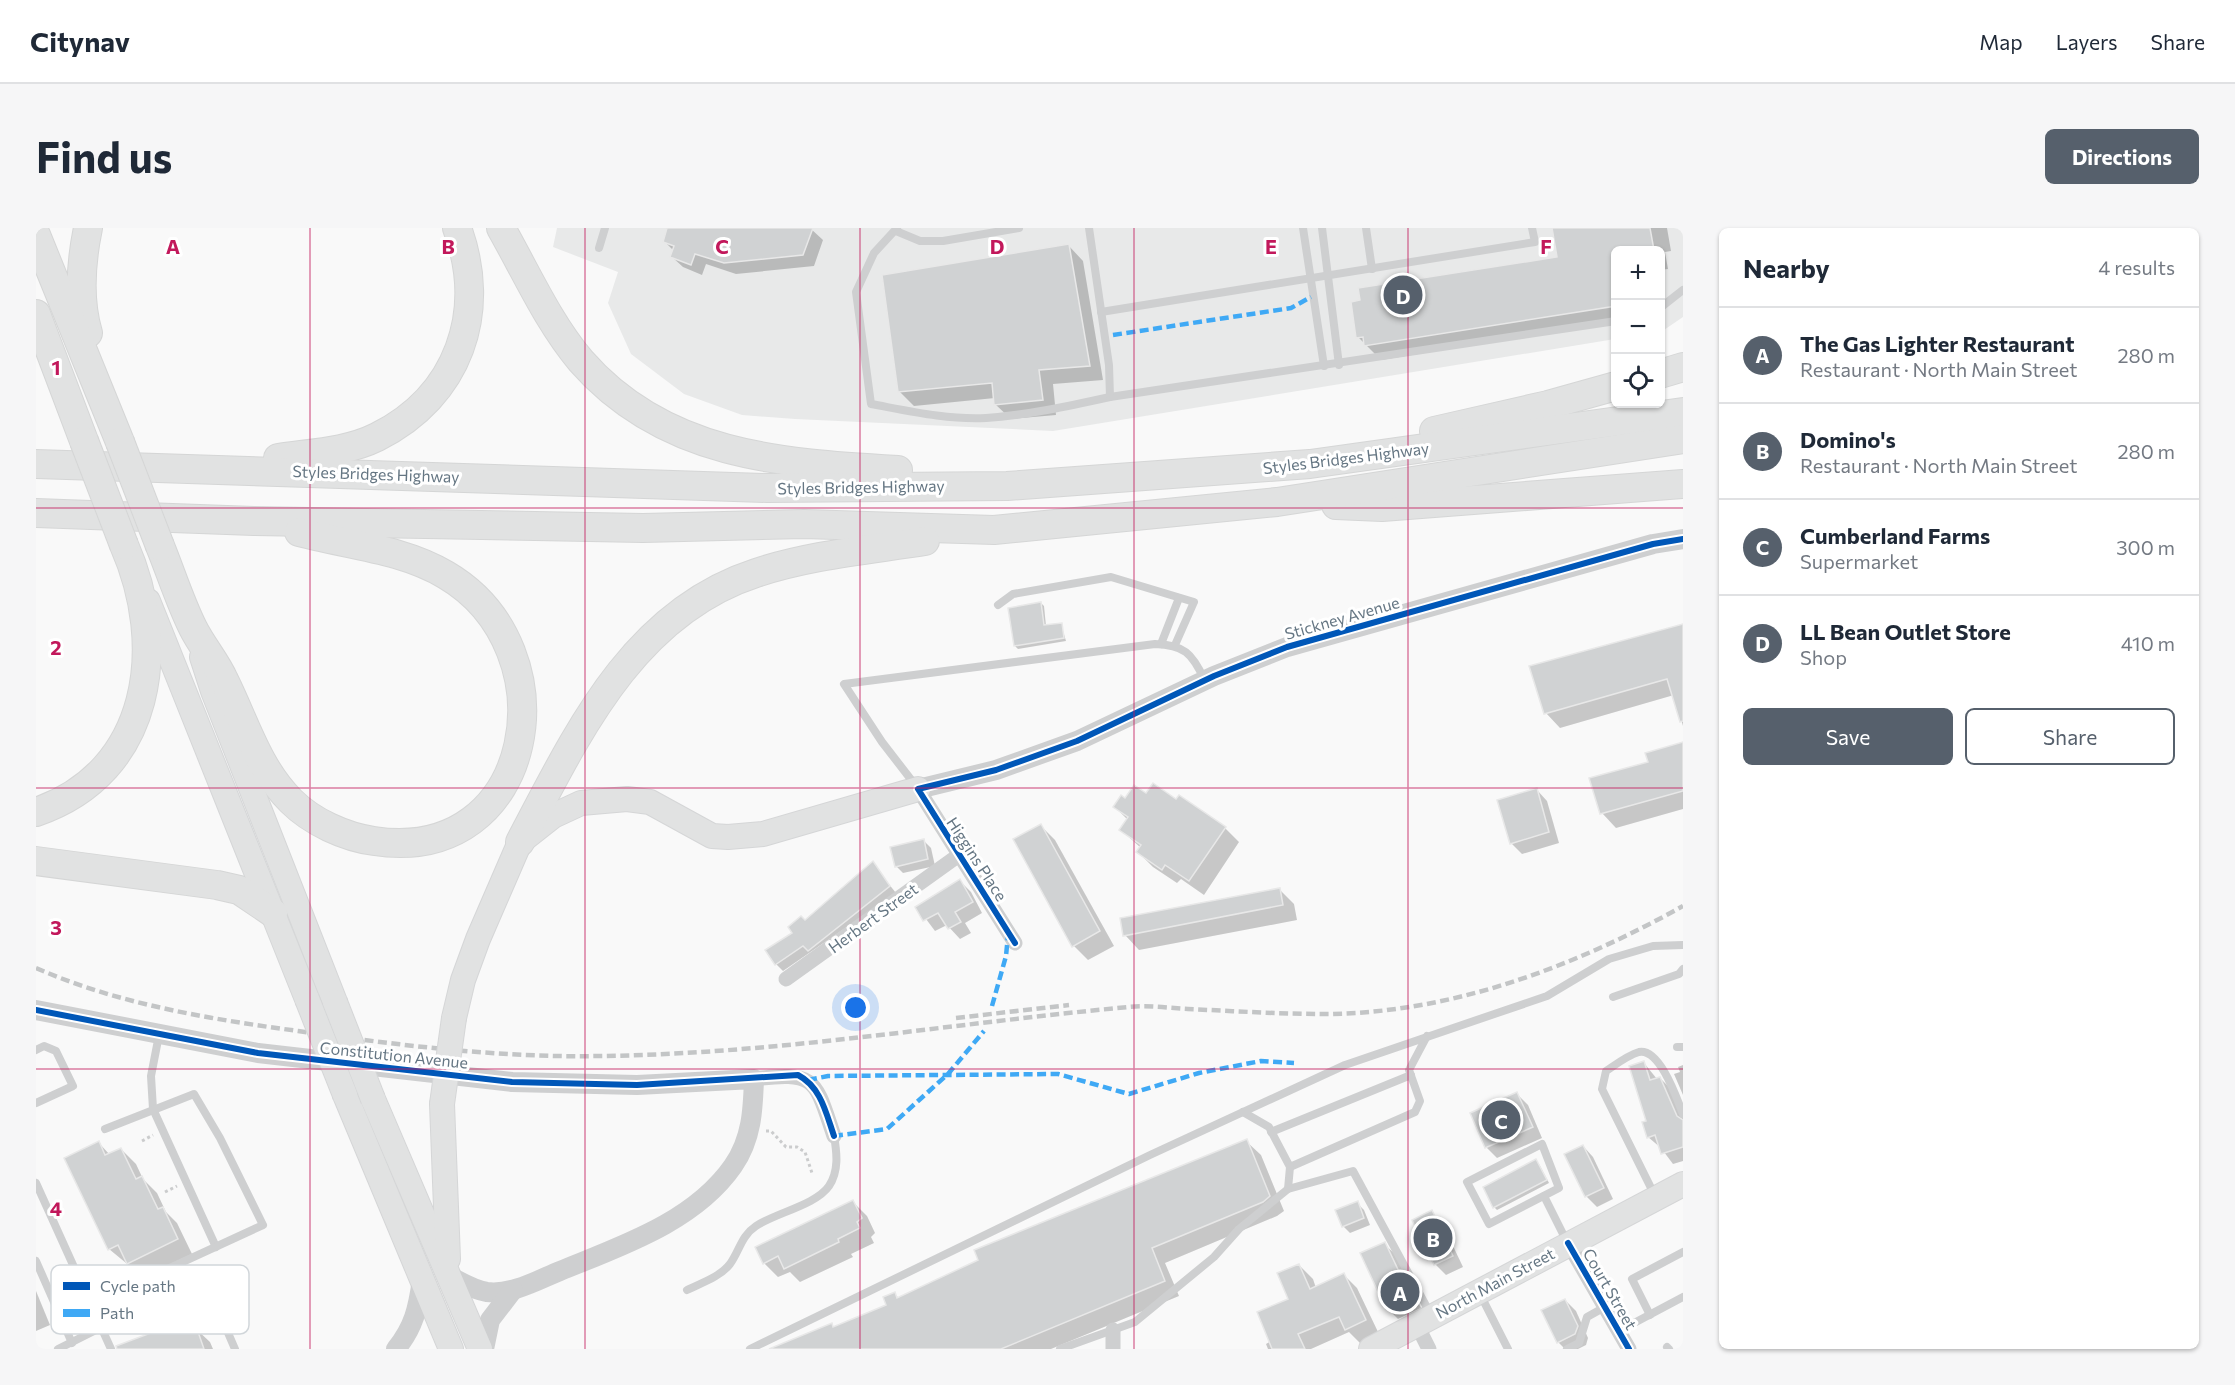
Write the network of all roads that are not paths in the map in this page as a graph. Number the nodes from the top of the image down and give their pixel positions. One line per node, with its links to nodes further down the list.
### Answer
1 (88, 228): 26 (highway)
2 (457, 228): 32 (highway)
3 (501, 228): 35 (highway)
4 (605, 228): 13 (lane)
5 (1019, 228): 11 (lane)
6 (1089, 228): 19 (lane)
7 (1303, 228): 16 (lane)
8 (1323, 228): 15 (lane)
9 (1366, 228): 14 (lane)
10 (1533, 228): 14 (lane)
11 (897, 230): 28 (lane)
12 (36, 235): 26 (highway)
13 (599, 248)
14 (1372, 269): 15 (lane)
15 (1330, 275): 16 (lane); 22 (lane)
16 (1312, 278): 19 (lane); 23 (lane)
17 (1683, 290): 18 (lane)
18 (1665, 304)
19 (1101, 312): 28 (lane)
20 (1611, 322): 22 (lane)
21 (38, 324): 43 (highway, bridge)
22 (1339, 365): 23 (lane)
23 (1324, 366): 28 (lane)
24 (1683, 368): 25 (highway)
25 (1665, 373)
26 (95, 382): 46 (highway, bridge)
27 (1611, 387): 33 (highway)
28 (1110, 398)
29 (1683, 412): 33 (highway, Styles Bridges Highway)
30 (1683, 439): 36 (highway, Styles Bridges Highway)
31 (36, 464): 32 (highway, Styles Bridges Highway)
32 (204, 469): 35 (highway, Styles Bridges Highway)
33 (1226, 472): 35 (highway, Styles Bridges Highway)
34 (1683, 484): 36 (highway)
35 (1007, 486)
36 (1277, 502): 41 (highway, Styles Bridges Highway)
37 (36, 513): 38 (highway)
38 (167, 516): 39 (highway); 40 (highway)
39 (254, 520): 41 (highway, Styles Bridges Highway); 46 (highway)
40 (36, 530)
41 (994, 530): 52 (highway)
42 (1683, 539): 49 (street, Stickney Avenue)
43 (129, 555): 51 (highway); 55 (main road)
44 (1179, 598): 45 (lane); 47 (lane); 48 (lane)
45 (998, 605)
46 (193, 628): 86 (main road, bridge)
47 (1161, 644): 48 (lane); 50 (lane)
48 (1175, 645): 49 (lane)
49 (1204, 680): 50 (street, Stickney Avenue)
50 (918, 789): 52 (main road); 53 (street, Higgins Place)
51 (36, 812)
52 (520, 842): 86 (main road, bridge)
53 (959, 855): 56 (street, Higgins Place); 59 (street, Herbert Street)
54 (36, 861): 55 (highway)
55 (273, 913): 87 (main road, bridge)
56 (1015, 943)
57 (1683, 945): 63 (lane)
58 (1683, 969): 60 (lane)
59 (786, 979)
60 (1613, 997)
61 (36, 1010): 62 (street, Constitution Avenue)
62 (159, 1034): 66 (street, Constitution Avenue); 68 (lane)
63 (1427, 1036): 65 (lane); 69 (lane)
64 (36, 1050): 67 (lane)
65 (1411, 1075): 72 (lane); 74 (lane)
66 (754, 1078): 73 (street); 88 (street)
67 (36, 1103)
68 (153, 1109): 71 (lane); 81 (lane); 81 (lane)
69 (1244, 1112): 72 (lane); 109 (lane)
70 (1683, 1114): 79 (lane)
71 (105, 1130)
72 (1271, 1132): 74 (lane)
73 (834, 1136): 89 (lane)
74 (1290, 1167): 77 (lane)
75 (36, 1184): 84 (lane)
76 (1683, 1184): 79 (main road, North Main Street)
77 (1288, 1188): 95 (lane); 96 (lane)
78 (1544, 1196): 78 (lane); 80 (lane)
79 (1656, 1198): 80 (main road, North Main Street)
80 (1568, 1244): 90 (main road, North Main Street); 93 (street, Court Street)
81 (216, 1247): 85 (lane)
82 (1683, 1252): 94 (lane)
83 (36, 1261): 91 (lane)
84 (75, 1265)
85 (177, 1265)
86 (449, 1276): 88 (street); 108 (main road)
87 (422, 1280): 106 (street); 107 (main road)
88 (513, 1290): 108 (street)
89 (687, 1290)
90 (1479, 1292): 95 (main road, North Main Street); 114 (lane)
91 (51, 1295)
92 (1683, 1297): 94 (lane)
93 (1605, 1307): 97 (street, Court Street); 115 (lane)
94 (1650, 1314): 97 (lane)
95 (1413, 1329): 112 (main road, North Main Street); 113 (street)
96 (1113, 1330): 110 (lane); 111 (street)
97 (1619, 1331): 116 (street, Court Street)
98 (68, 1334): 102 (lane)
99 (89, 1334): 102 (lane)
100 (106, 1334): 104 (lane)
101 (229, 1334): 105 (lane)
102 (72, 1342): 103 (lane)
103 (58, 1349)
104 (111, 1349)
105 (235, 1349)
106 (396, 1349)
107 (451, 1349)
108 (482, 1349)
109 (750, 1349)
110 (1060, 1349)
111 (1113, 1349)
112 (1371, 1349)
113 (1429, 1349)
114 (1508, 1349)
115 (1567, 1349)
116 (1629, 1349)

